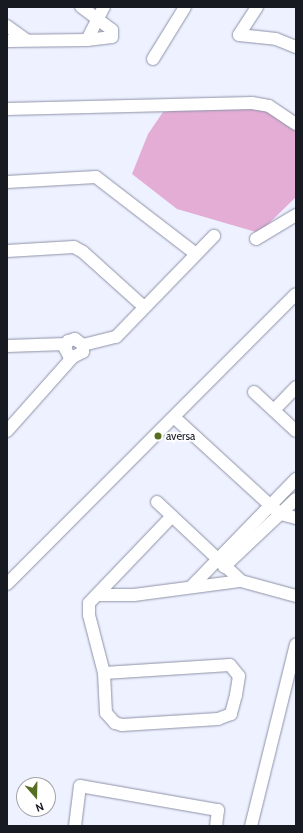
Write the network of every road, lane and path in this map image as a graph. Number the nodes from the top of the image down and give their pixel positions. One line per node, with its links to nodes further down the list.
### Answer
1 (81, 7): 4 (street)
2 (185, 7): 10 (street)
3 (257, 7): 9 (street)
4 (101, 12): 7 (street); 7 (street)
5 (7, 26): 6 (street)
6 (26, 40): 7 (street); 8 (street)
7 (87, 40)
8 (7, 41)
9 (296, 47)
10 (152, 58)
11 (7, 109): 12 (street)
12 (296, 124)
13 (7, 182): 18 (street)
14 (296, 215): 16 (street)
15 (214, 236): 18 (street)
16 (256, 239)
17 (7, 251): 20 (street)
18 (196, 254): 20 (street)
19 (296, 294): 28 (street)
20 (144, 307): 22 (street)
21 (66, 344): 22 (street); 23 (street); 24 (street)
22 (83, 345): 24 (street)
23 (7, 346)
24 (73, 357): 30 (street)
25 (296, 387): 27 (street)
26 (254, 392): 27 (street)
27 (274, 410): 29 (street)
28 (174, 418): 34 (street); 40 (street)
29 (296, 431)
30 (7, 432)
31 (296, 479): 34 (street)
32 (296, 499): 35 (street)
33 (157, 502): 36 (street)
34 (271, 506): 35 (street); 38 (street)
35 (281, 514): 37 (street); 38 (street)
36 (172, 516): 38 (street); 42 (street)
37 (296, 518)
38 (220, 563): 39 (street); 41 (street)
39 (241, 581): 41 (street); 43 (street)
40 (7, 584)
41 (191, 587): 42 (street)
42 (97, 595): 45 (street)
43 (296, 596)
44 (296, 644): 48 (street)
45 (104, 673): 45 (street)
46 (75, 826): 47 (street)
47 (216, 826)
48 (252, 826)

